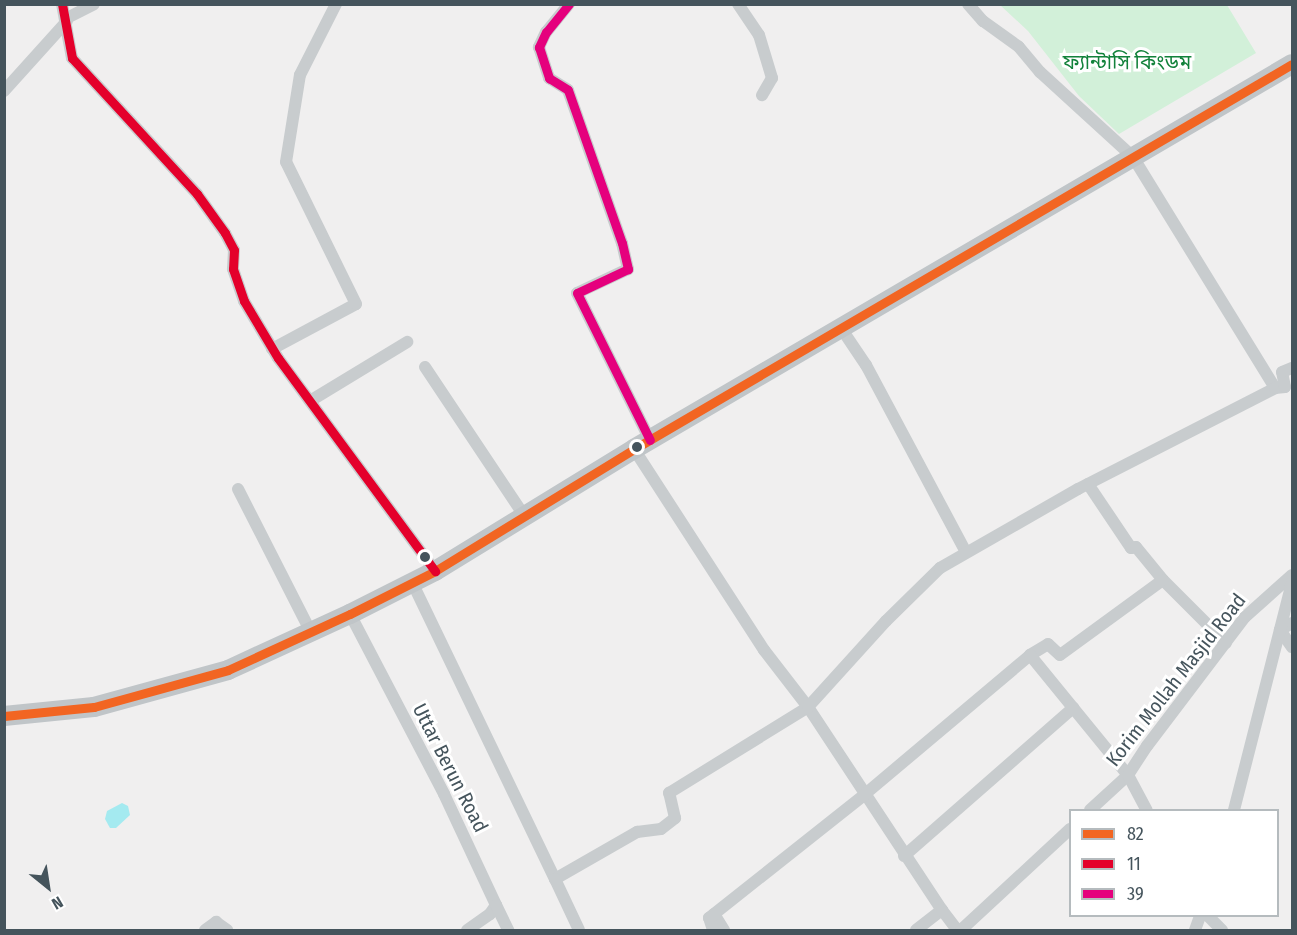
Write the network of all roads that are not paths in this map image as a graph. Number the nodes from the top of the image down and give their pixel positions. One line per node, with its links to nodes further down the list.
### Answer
1 (62, 4): 7 (street)
2 (94, 4): 7 (street)
3 (336, 4): 14 (street)
4 (569, 4): 19 (street)
5 (738, 4): 10 (street)
6 (968, 4): 11 (street)
7 (67, 20): 9 (street); 14 (street)
8 (1293, 64): 11 (highway)
9 (4, 91)
10 (762, 95)
11 (1133, 157): 12 (highway); 17 (street)
12 (841, 328): 19 (highway); 23 (street)
13 (407, 342): 18 (street)
14 (272, 349): 18 (street)
15 (425, 367): 22 (street)
16 (1293, 368): 17 (street)
17 (1275, 388): 20 (street)
18 (310, 401): 24 (street)
19 (642, 444): 22 (highway); 36 (street)
20 (1088, 484): 23 (street); 26 (street)
21 (238, 489): 32 (street)
22 (525, 517): 24 (highway)
23 (966, 552): 36 (street)
24 (435, 571): 27 (highway)
25 (1293, 575): 33 (street, Korim Mollah Masjid Road)
26 (1163, 580): 33 (street); 35 (street)
27 (412, 582): 29 (highway); 46 (street)
28 (1293, 583): 31 (street)
29 (350, 615): 32 (highway); 47 (street, Uttar Berun Road)
30 (1293, 623): 31 (street)
31 (1280, 630): 34 (street); 43 (street)
32 (311, 632): 38 (highway)
33 (1226, 643): 39 (street, Korim Mollah Masjid Road)
34 (1293, 647)
35 (1030, 655): 37 (street); 40 (street)
36 (808, 707): 40 (street); 46 (street)
37 (1073, 708): 39 (street); 45 (street)
38 (4, 716)
39 (1128, 775): 41 (street, Korim Mollah Masjid Road); 42 (street)
40 (864, 795): 45 (street); 49 (street)
41 (1091, 809)
42 (1146, 809)
43 (1234, 809)
44 (1069, 831): 59 (street)
45 (904, 856): 48 (street)
46 (555, 879): 55 (street)
47 (496, 905): 53 (street); 54 (street, Uttar Berun Road)
48 (942, 910): 58 (street); 59 (street)
49 (714, 914): 56 (street); 57 (street)
50 (1210, 917): 60 (street)
51 (205, 930): 52 (street)
52 (227, 930)
53 (467, 930)
54 (508, 930)
55 (579, 930)
56 (713, 930)
57 (724, 930)
58 (915, 930)
59 (959, 930)
60 (1222, 930)

